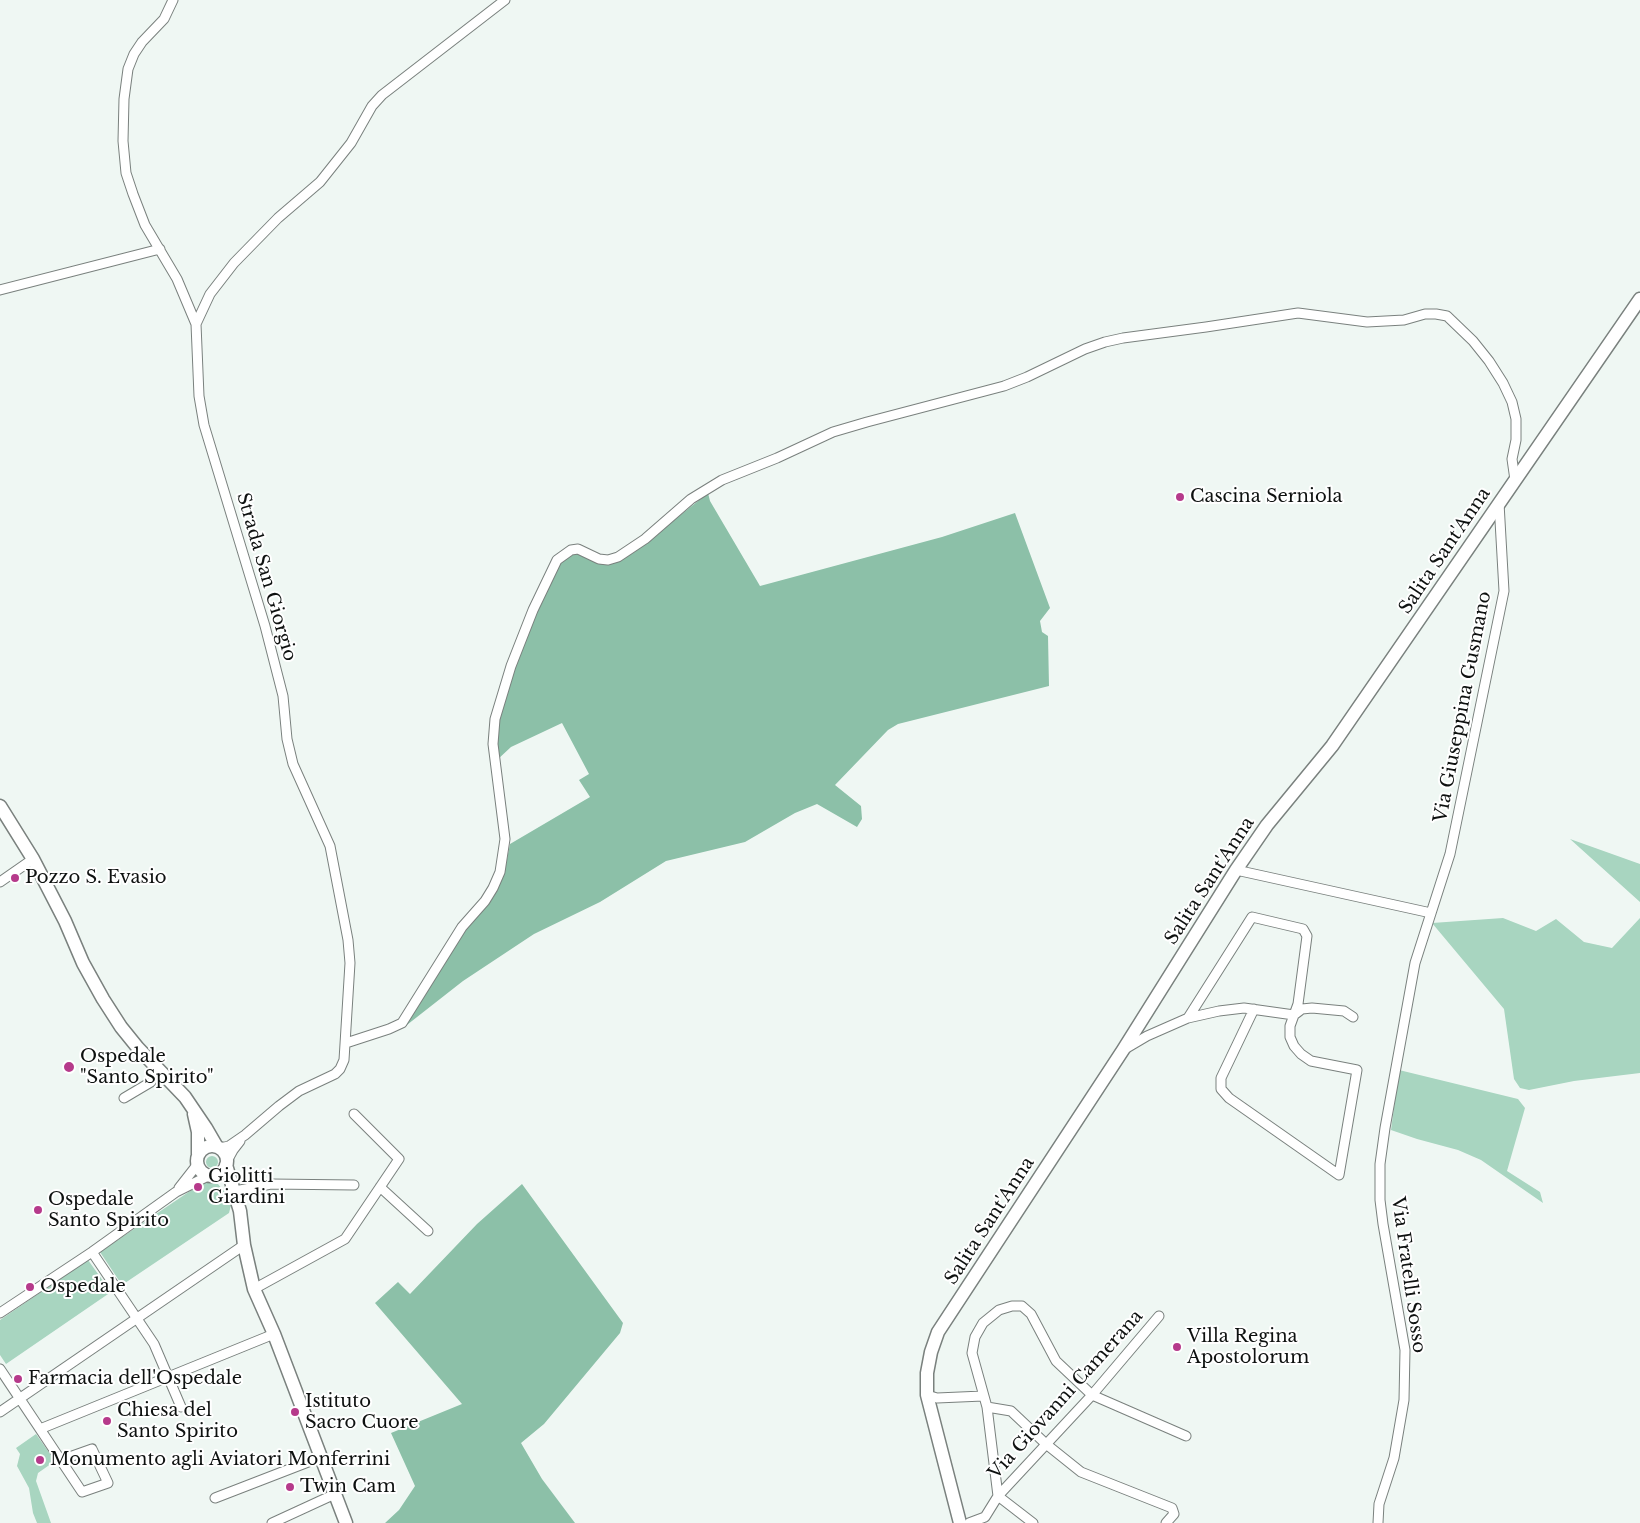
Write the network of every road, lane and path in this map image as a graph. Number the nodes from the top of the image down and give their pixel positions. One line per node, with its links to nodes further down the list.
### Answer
1 (173, 0): 3 (street, Strada San Giorgio)
2 (506, 0): 6 (street)
3 (162, 252): 4 (street); 6 (street, Strada San Giorgio)
4 (0, 290)
5 (1640, 299): 7 (street, Salita Sant'Anna)
6 (196, 324): 18 (street, Strada San Giorgio)
7 (1515, 480): 8 (street, Salita Sant'Anna); 18 (street)
8 (1499, 503): 11 (street, Salita Sant'Anna); 13 (street, Via Giuseppina Gusmano)
9 (0, 806): 10 (street)
10 (33, 860): 12 (street); 22 (street)
11 (1236, 870): 13 (street); 19 (street, Salita Sant'Anna)
12 (0, 882)
13 (1431, 913): 64 (street, Via Fratelli Sosso)
14 (1254, 1009): 15 (street); 15 (street); 17 (street)
15 (1294, 1015): 16 (street); 17 (street)
16 (1353, 1017)
17 (1188, 1018): 19 (street)
18 (346, 1043): 24 (street, Strada San Giorgio)
19 (1123, 1050): 44 (street, Salita Sant'Anna)
20 (151, 1082): 21 (street)
21 (124, 1098)
22 (192, 1107): 25 (street); 26 (street)
23 (354, 1114): 30 (street)
24 (245, 1135): 25 (street, Strada San Giorgio); 27 (street, Strada San Giorgio)
25 (218, 1147): 26 (street); 27 (street)
26 (197, 1159): 28 (street); 32 (street)
27 (227, 1163): 28 (street); 31 (street)
28 (210, 1176): 31 (street); 32 (street)
29 (354, 1185): 31 (street)
30 (380, 1187): 33 (street); 36 (street)
31 (235, 1191): 34 (street)
32 (176, 1192): 35 (street)
33 (428, 1231)
34 (244, 1246): 36 (street); 39 (street)
35 (92, 1252): 37 (street); 39 (street)
36 (254, 1289): 40 (street)
37 (0, 1313)
38 (1159, 1316): 43 (street, Via Giovanni Camerana)
39 (136, 1318): 42 (street); 46 (street)
40 (274, 1334): 42 (street); 53 (street)
41 (0, 1369): 46 (street)
42 (169, 1376): 47 (street); 50 (street)
43 (1092, 1394): 45 (street); 51 (street); 52 (street, Via Giovanni Camerana)
44 (927, 1395): 45 (street); 60 (street, Salita Sant'Anna)
45 (983, 1396): 48 (street)
46 (20, 1398): 49 (street); 50 (street)
47 (181, 1407)
48 (987, 1407): 52 (street); 56 (street)
49 (0, 1412)
50 (40, 1429): 54 (street)
51 (1186, 1436)
52 (1046, 1444): 56 (street, Via Giovanni Camerana); 63 (street)
53 (321, 1457): 55 (street); 57 (street)
54 (62, 1460): 54 (street)
55 (335, 1494): 58 (street); 59 (street)
56 (998, 1496): 61 (street, Via Giovanni Camerana); 62 (street)
57 (215, 1498)
58 (272, 1523)
59 (346, 1523)
60 (960, 1523)
61 (968, 1523)
62 (1033, 1523)
63 (1166, 1523)
64 (1378, 1523)

